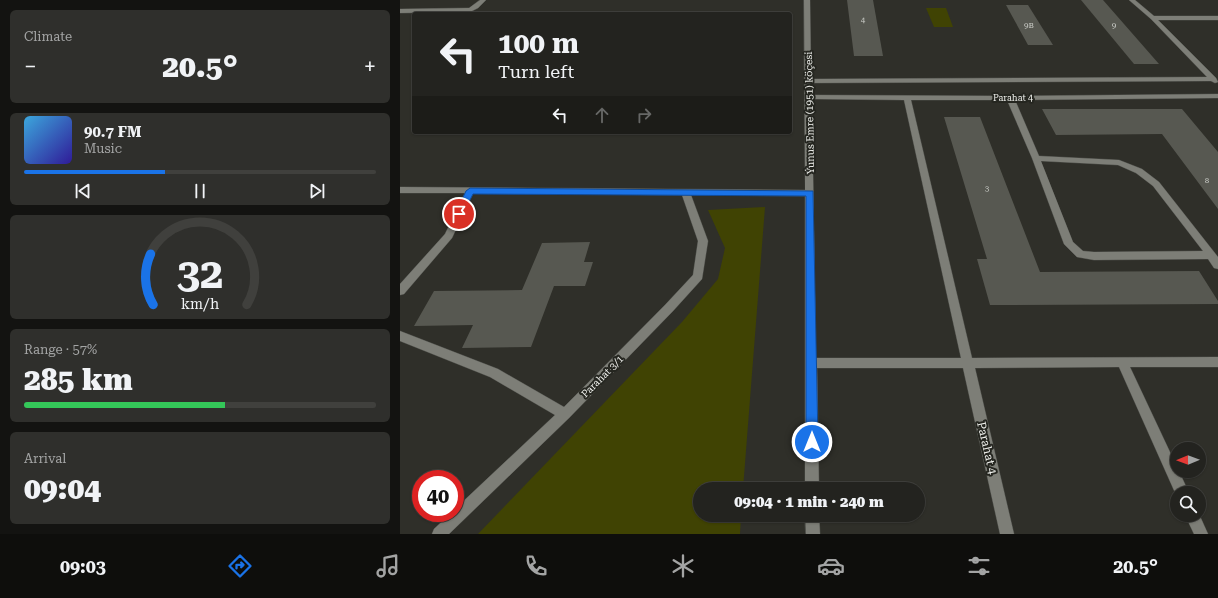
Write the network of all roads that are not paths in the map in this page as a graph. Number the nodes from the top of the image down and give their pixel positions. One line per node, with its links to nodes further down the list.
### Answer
1 (483, 0): 4 (street)
2 (807, 0): 7 (street, Ýunus Emre (1951) köçesi)
3 (1132, 0): 5 (street, Parahat 4)
4 (400, 11)
5 (1153, 18): 6 (street); 8 (street, Parahat 4)
6 (1218, 18)
7 (808, 81): 8 (street, Parahat 4); 10 (street, Ýunus Emre (1951) köçesi)
8 (1216, 82)
9 (1218, 96): 12 (street, Parahat 4)
10 (809, 97): 11 (street, Parahat 4); 17 (street, Ýunus Emre (1951) köçesi)
11 (907, 98): 12 (street, Parahat 4); 22 (street, Parahat 4)
12 (1010, 98): 13 (street)
13 (1036, 158): 18 (street); 18 (street)
14 (400, 190): 15 (street)
15 (470, 191): 16 (street); 20 (street)
16 (685, 192): 17 (street); 26 (street, Parahat 3/1)
17 (810, 193): 25 (street, Ýunus Emre (1951) köçesi)
18 (1211, 255): 19 (street)
19 (1218, 265)
20 (400, 291)
21 (400, 336): 26 (street)
22 (967, 362): 23 (street); 25 (street); 33 (street, Parahat 4)
23 (1122, 362): 24 (street); 28 (street)
24 (1218, 362)
25 (812, 363): 27 (street, Ýunus Emre (1951) köçesi)
26 (565, 414): 31 (street, Parahat 3/1)
27 (812, 482)
28 (1179, 486)
29 (812, 522): 32 (street)
30 (1195, 522): 34 (street)
31 (440, 534)
32 (812, 534)
33 (1007, 534)
34 (1201, 534)

